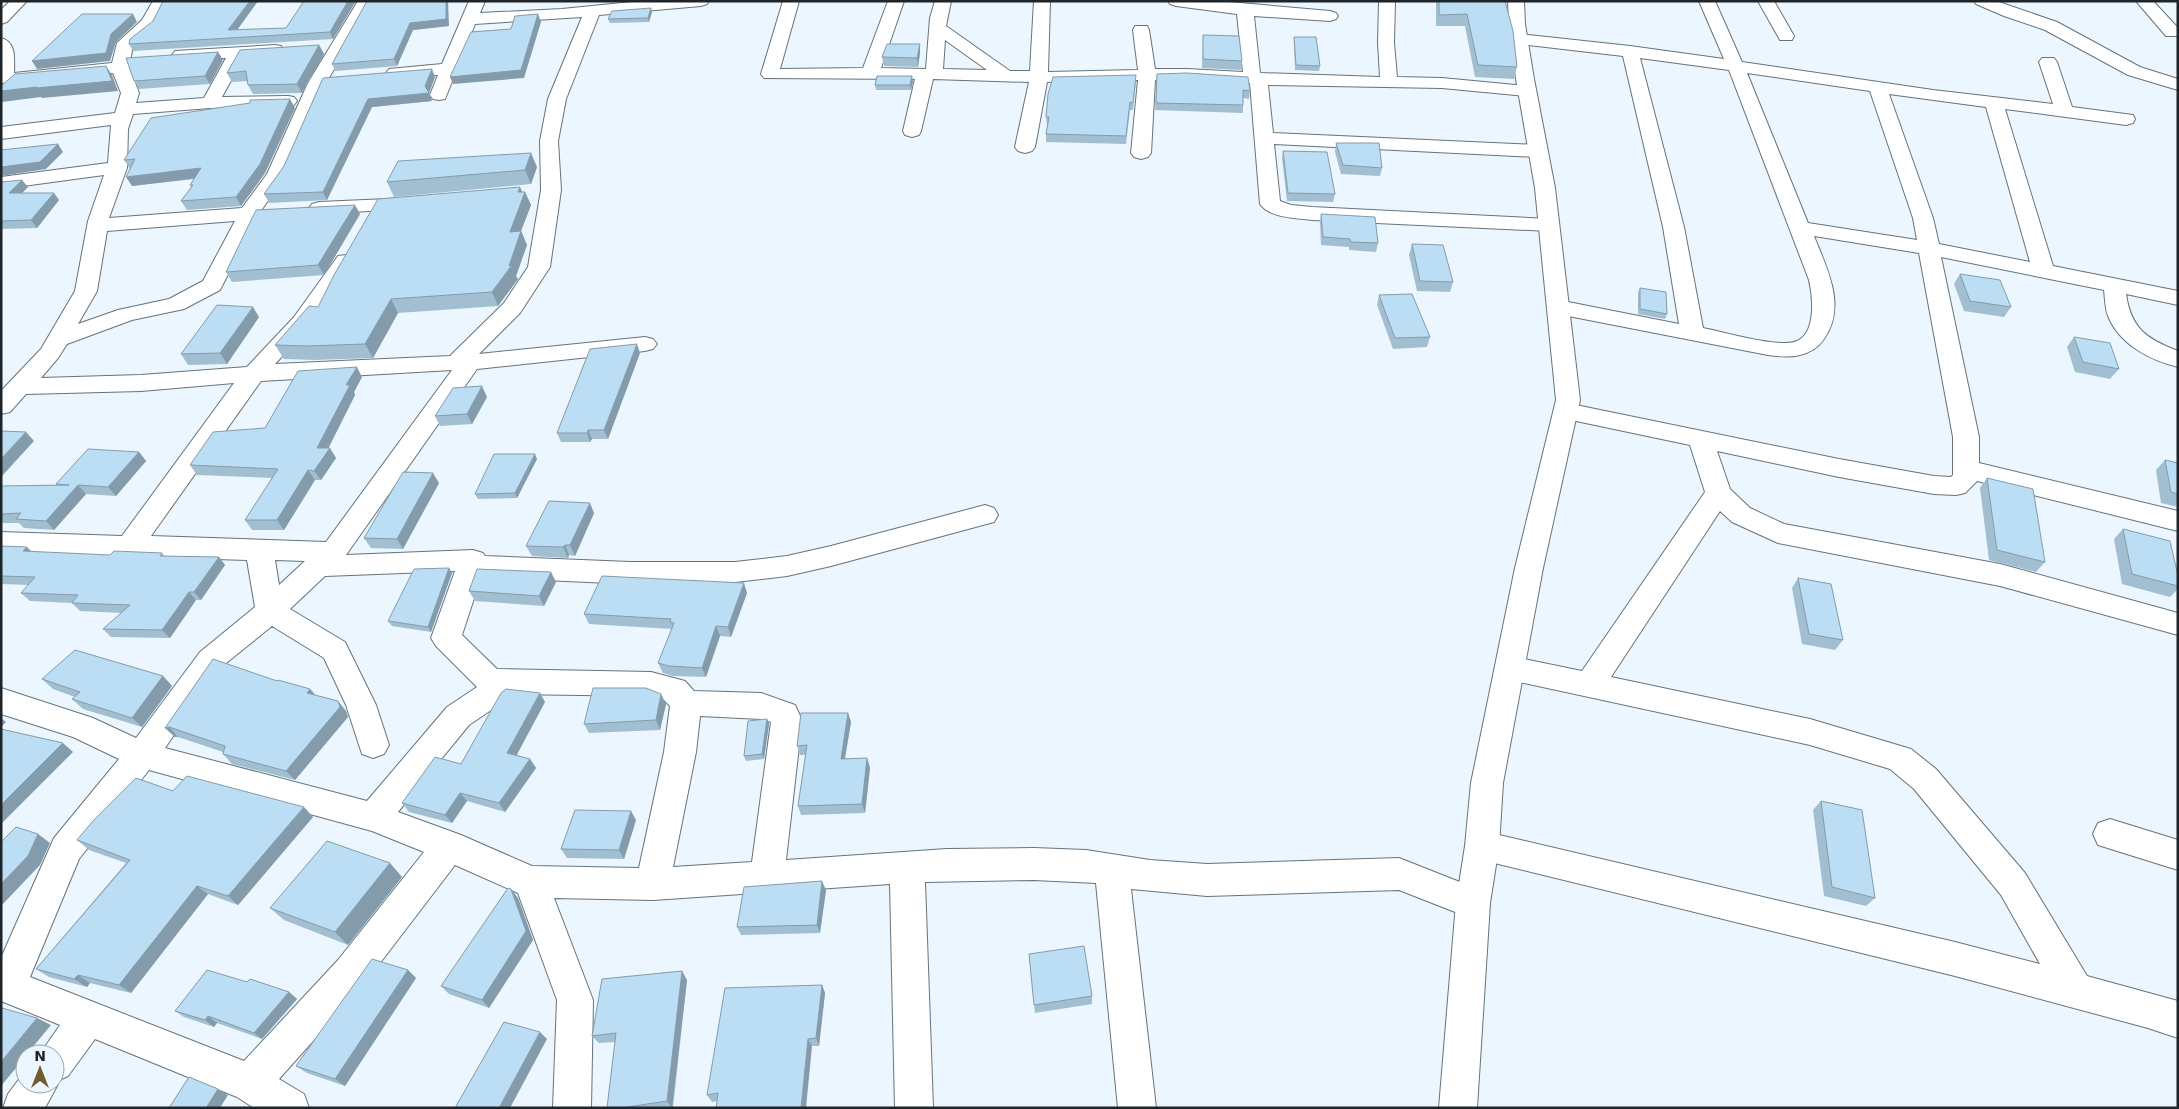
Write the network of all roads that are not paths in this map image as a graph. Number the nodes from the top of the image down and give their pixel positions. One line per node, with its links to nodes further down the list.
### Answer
1 (19, 1): 22 (street)
2 (161, 1): 36 (street)
3 (366, 1): 52 (street)
4 (477, 1): 23 (street)
5 (701, 1): 17 (street)
6 (791, 1): 39 (street)
7 (896, 1): 39 (street)
8 (942, 1): 24 (street)
9 (1042, 1): 44 (street)
10 (1176, 1): 19 (street)
11 (1387, 1): 47 (street)
12 (1516, 1): 28 (street)
13 (1707, 1): 37 (street)
14 (1766, 1): 27 (street)
15 (1982, 1): 48 (street)
16 (2144, 1): 26 (street)
17 (674, 2): 20 (street)
18 (564, 8): 20 (street); 23 (street)
19 (1245, 9): 21 (street); 45 (street)
20 (593, 11): 82 (street)
21 (1330, 16)
22 (1, 19)
23 (469, 19): 38 (street)
24 (937, 27): 40 (street); 43 (street)
25 (1141, 30): 42 (street)
26 (2172, 32)
27 (1786, 36)
28 (1519, 40): 31 (street); 50 (street)
29 (2, 47): 46 (street)
30 (293, 49): 32 (street)
31 (1630, 51): 37 (street); 78 (street)
32 (238, 52): 33 (street); 54 (street)
33 (160, 56)
34 (141, 58): 36 (street)
35 (2048, 62): 55 (street)
36 (121, 63): 46 (street); 56 (street)
37 (1736, 65): 49 (street); 72 (street)
38 (449, 69): 41 (street); 51 (street)
39 (870, 73): 40 (street)
40 (929, 74): 43 (street); 58 (street)
41 (375, 75)
42 (1147, 75): 44 (street); 45 (street); 63 (street)
43 (1006, 76): 44 (street)
44 (1040, 77): 61 (street)
45 (1255, 78): 47 (street); 60 (street)
46 (3, 79)
47 (1389, 82): 50 (street)
48 (2178, 85)
49 (1877, 86): 53 (street); 73 (street)
50 (1527, 91): 62 (street)
51 (439, 95)
52 (309, 100): 54 (street); 69 (street)
53 (1994, 102): 55 (street); 74 (street)
54 (210, 103): 56 (street)
55 (2064, 111): 57 (street)
56 (124, 114): 59 (street); 64 (street)
57 (2126, 119)
58 (912, 131)
59 (1, 133)
60 (1264, 138): 62 (street); 71 (street)
61 (1025, 146)
62 (1538, 151): 71 (street)
63 (1141, 153)
64 (117, 168): 65 (street); 70 (street)
65 (1, 183)
66 (434, 202): 67 (street)
67 (377, 206): 68 (street); 83 (street)
68 (299, 210)
69 (256, 212): 70 (street); 79 (street)
70 (98, 225): 79 (street)
71 (1549, 225): 77 (street)
72 (1800, 228): 73 (street); 78 (street)
73 (1929, 248): 74 (street); 88 (street)
74 (2044, 272): 75 (street)
75 (2114, 286): 76 (street); 81 (street)
76 (2178, 298)
77 (1558, 307): 78 (street); 86 (street)
78 (1692, 333)
79 (58, 339): 84 (street)
80 (645, 344): 82 (street)
81 (2178, 360)
82 (463, 362): 83 (street); 95 (street)
83 (254, 373): 84 (street); 93 (street)
84 (19, 386): 85 (street)
85 (1, 406)
86 (1566, 411): 87 (street); 99 (street)
87 (1701, 440): 88 (street); 89 (street)
88 (1966, 469): 91 (street)
89 (1718, 493): 98 (street); 101 (street)
90 (985, 515): 96 (street)
91 (2178, 521)
92 (1, 542): 93 (street)
93 (129, 546): 94 (street)
94 (259, 550): 95 (street); 97 (street)
95 (326, 559): 96 (street); 97 (street)
96 (472, 566): 100 (street)
97 (270, 611): 104 (street); 105 (street)
98 (2178, 624)
99 (1510, 668): 101 (street); 109 (street)
100 (491, 681): 103 (street); 106 (street)
101 (1589, 685): 118 (street)
102 (1, 701): 105 (street)
103 (686, 703): 113 (street); 115 (street)
104 (373, 745)
105 (142, 755): 106 (street); 117 (street)
106 (374, 818): 108 (street)
107 (2110, 834): 110 (street)
108 (449, 846): 114 (street); 122 (street)
109 (1482, 846): 116 (street); 118 (street)
110 (2178, 855)
111 (907, 868): 112 (street); 113 (street); 127 (street)
112 (1112, 870): 116 (street); 128 (street)
113 (766, 876): 115 (street)
114 (531, 882): 115 (street); 126 (street)
115 (653, 884)
116 (1473, 904): 129 (street)
117 (5, 984): 119 (street)
118 (2076, 991): 120 (street)
119 (88, 1018): 121 (street); 122 (street)
120 (2178, 1020)
121 (65, 1049)
122 (250, 1083): 125 (street)
123 (32, 1094): 124 (street)
124 (22, 1108)
125 (290, 1108)
126 (572, 1108)
127 (914, 1108)
128 (1137, 1108)
129 (1458, 1108)

